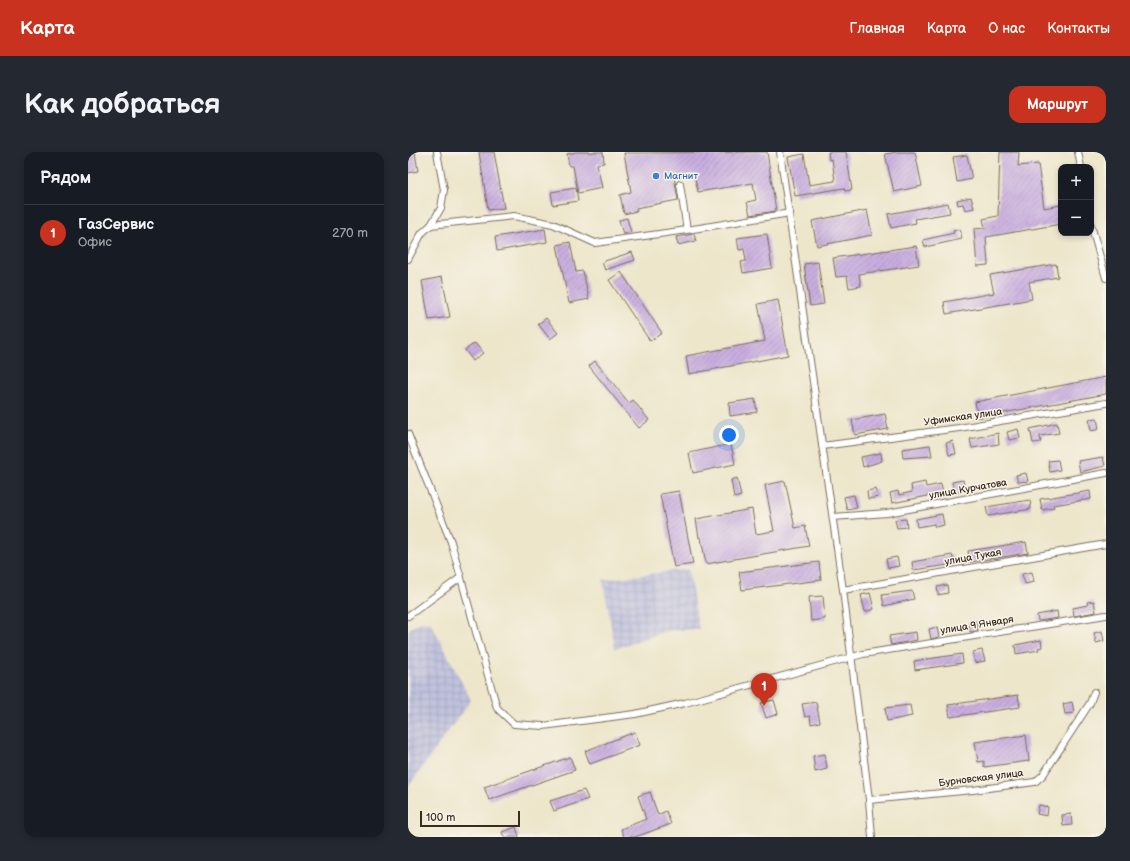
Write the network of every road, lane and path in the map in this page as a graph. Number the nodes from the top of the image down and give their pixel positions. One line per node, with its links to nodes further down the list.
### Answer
1 (437, 152): 7 (street)
2 (780, 152): 6 (street)
3 (1078, 152): 4 (street)
4 (1080, 164)
5 (680, 184): 8 (street)
6 (790, 213): 8 (street); 14 (street)
7 (431, 225): 8 (street); 10 (street)
8 (687, 230)
9 (1094, 236): 11 (street)
10 (408, 259)
11 (1106, 278)
12 (1106, 403): 14 (street, Уфимская улица)
13 (408, 434): 18 (street, улица 9 Января)
14 (822, 446): 16 (street)
15 (1106, 473): 16 (street, улица Курчатова)
16 (833, 517): 19 (street)
17 (1106, 544): 19 (street, улица Тукая)
18 (460, 578): 21 (street); 22 (street, улица 9 Января)
19 (843, 590): 22 (street)
20 (1106, 615): 22 (street, улица 9 Января)
21 (408, 616)
22 (852, 659): 24 (street)
23 (1094, 692): 24 (street, Бурновская улица)
24 (869, 800): 25 (street)
25 (872, 837)

